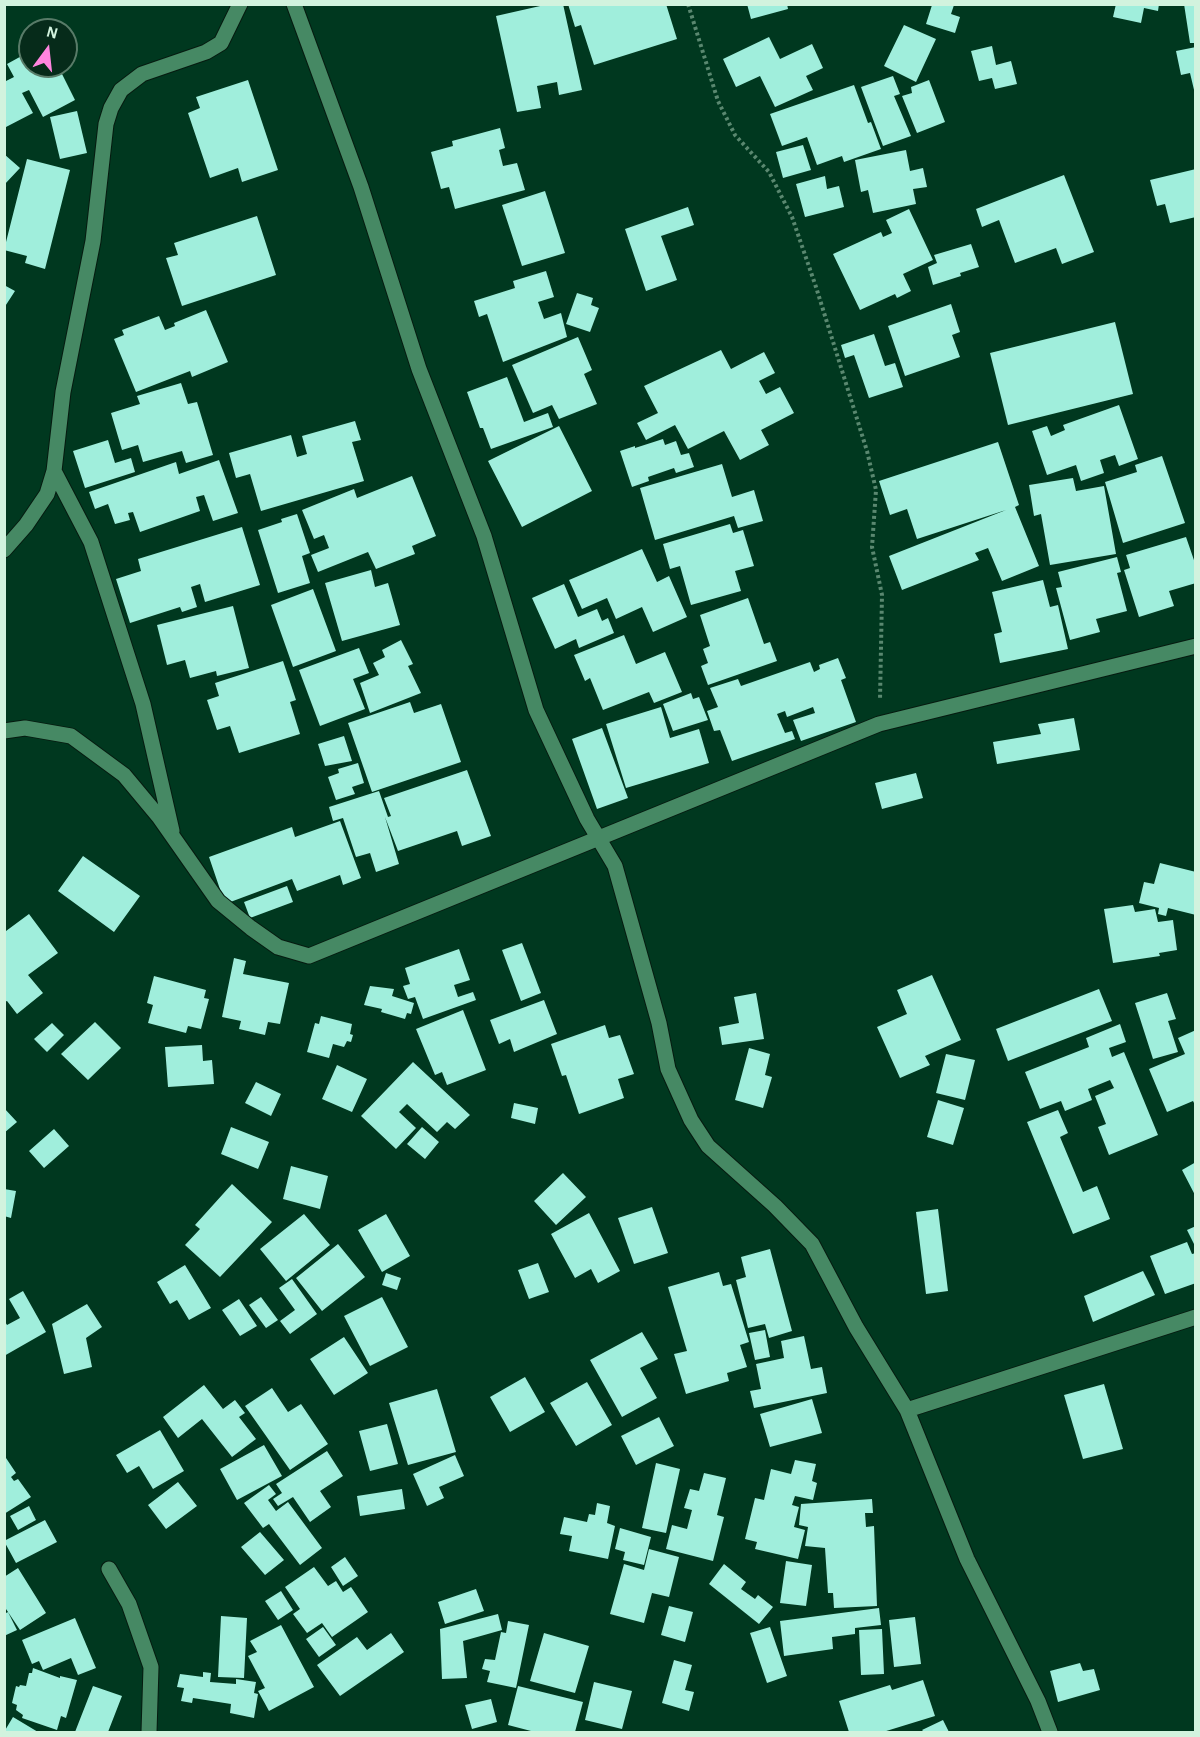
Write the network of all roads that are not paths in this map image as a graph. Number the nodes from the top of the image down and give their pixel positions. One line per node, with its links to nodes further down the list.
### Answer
1 (240, 4): 3 (street)
2 (294, 4): 7 (street)
3 (54, 471): 4 (street); 8 (street)
4 (4, 550)
5 (1196, 646): 7 (street)
6 (4, 731): 8 (street)
7 (598, 837): 8 (street); 10 (street)
8 (174, 839)
9 (1196, 1317): 10 (street)
10 (907, 1410): 13 (street)
11 (109, 1569): 12 (street)
12 (149, 1732)
13 (1050, 1732)

